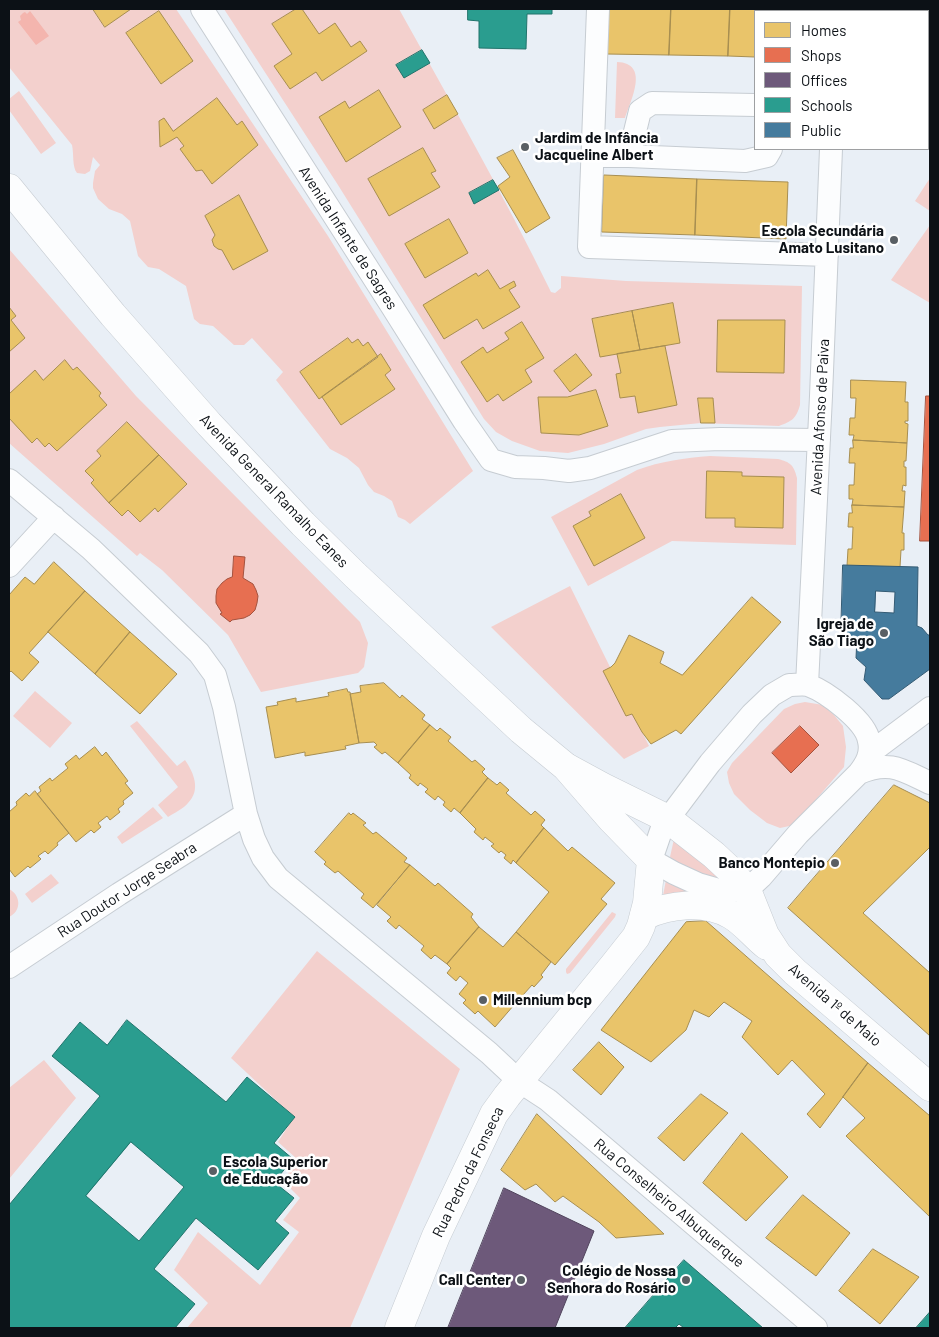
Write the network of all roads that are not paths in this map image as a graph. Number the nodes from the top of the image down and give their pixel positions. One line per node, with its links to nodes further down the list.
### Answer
1 (202, 9): 10 (street, Avenida Infante de Sagres)
2 (598, 9): 6 (street)
3 (754, 104): 7 (street)
4 (770, 150): 7 (street)
5 (831, 150): 9 (street, Avenida Afonso de Paiva)
6 (592, 156): 7 (street); 9 (street)
7 (629, 156)
8 (9, 188): 17 (main road, Avenida General Ramalho Eanes)
9 (827, 255): 10 (street, Avenida Afonso de Paiva)
10 (818, 440): 14 (street, Avenida Afonso de Paiva)
11 (9, 480): 12 (street, Rua Conselheiro Albuquerque)
12 (54, 517): 13 (street); 20 (street, Rua Conselheiro Albuquerque)
13 (9, 566)
14 (807, 685): 16 (street); 21 (street)
15 (930, 708): 16 (street)
16 (870, 753): 18 (street)
17 (566, 767): 21 (main road, Avenida General Ramalho Eanes); 22 (main road, Avenida General Ramalho Eanes)
18 (859, 773): 19 (street); 23 (street)
19 (930, 783)
20 (246, 814): 26 (street, Rua Doutor Jorge Seabra); 27 (street, Rua Conselheiro Albuquerque)
21 (668, 819): 22 (street); 23 (main road, Avenida General Ramalho Eanes)
22 (651, 860): 23 (street); 24 (main road)
23 (755, 892): 25 (main road, Avenida 1º de Maio)
24 (640, 926): 25 (main road); 27 (main road, Rua Pedro da Fonseca)
25 (778, 955): 28 (main road, Avenida 1º de Maio)
26 (9, 967)
27 (519, 1081): 29 (main road, Rua Pedro da Fonseca); 30 (street, Rua Conselheiro Albuquerque)
28 (930, 1087)
29 (399, 1328)
30 (816, 1328)

